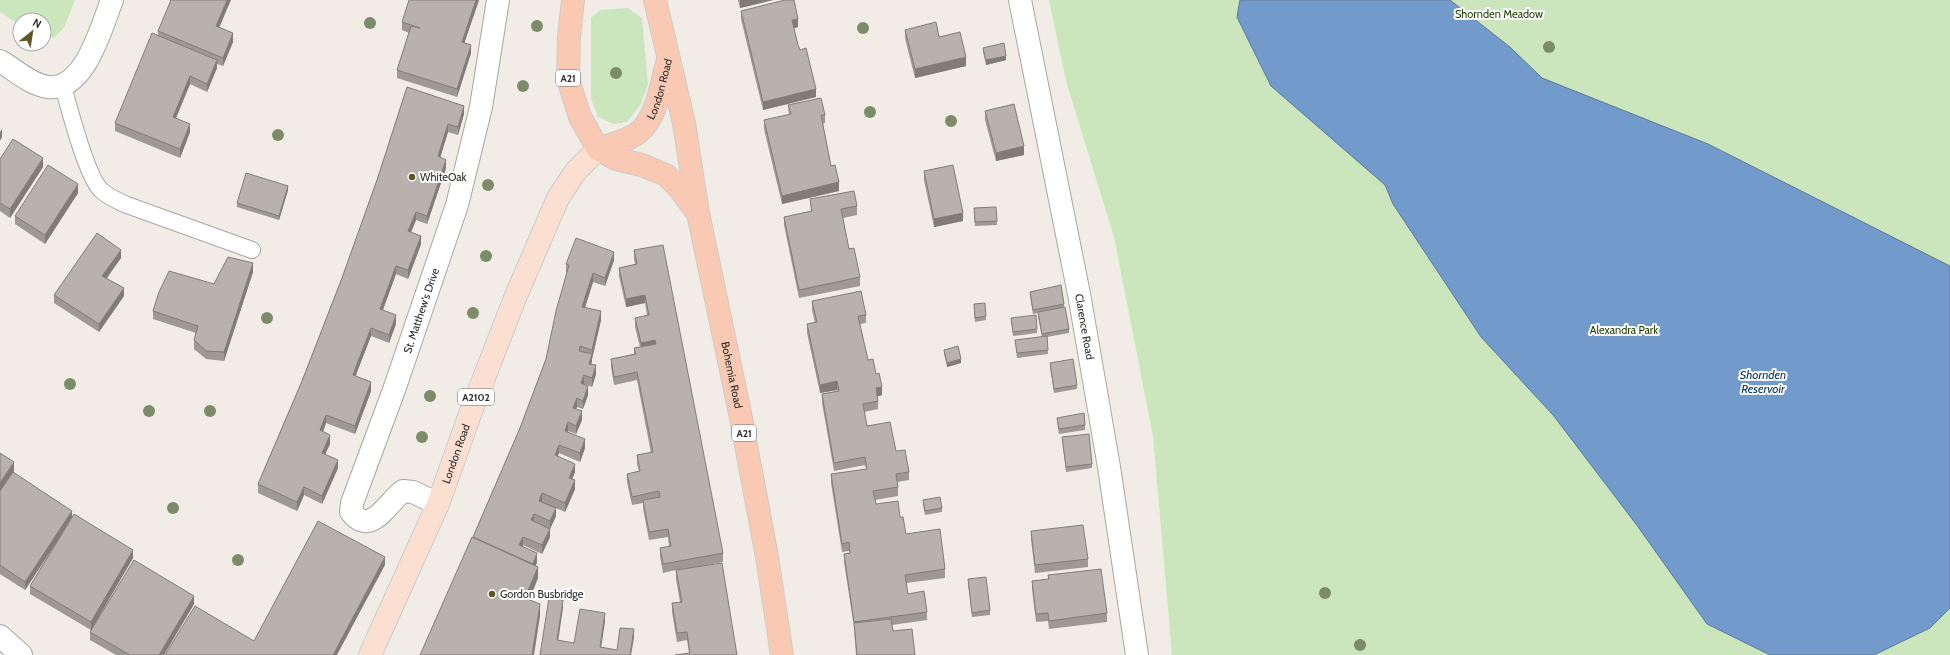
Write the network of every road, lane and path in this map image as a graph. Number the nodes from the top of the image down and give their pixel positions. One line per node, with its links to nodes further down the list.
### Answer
1 (112, 0): 8 (street)
2 (498, 0): 12 (street, St. Matthew's Drive)
3 (573, 0): 9 (highway, A21)
4 (655, 0): 6 (highway, London Road / A21)
5 (1020, 0): 17 (street, Clarence Road)
6 (668, 60): 9 (highway, London Road / A21); 10 (highway, Bohemia Road / A21)
7 (0, 61): 8 (street)
8 (62, 86): 11 (lane)
9 (598, 149): 10 (highway, Bohemia Road / A21); 12 (main road, London Road / A2102)
10 (698, 214): 16 (highway, Bohemia Road / A21)
11 (252, 250)
12 (438, 504): 15 (main road, London Road / A2102)
13 (0, 636): 14 (street)
14 (21, 655)
15 (370, 655)
16 (782, 655)
17 (1137, 655)

